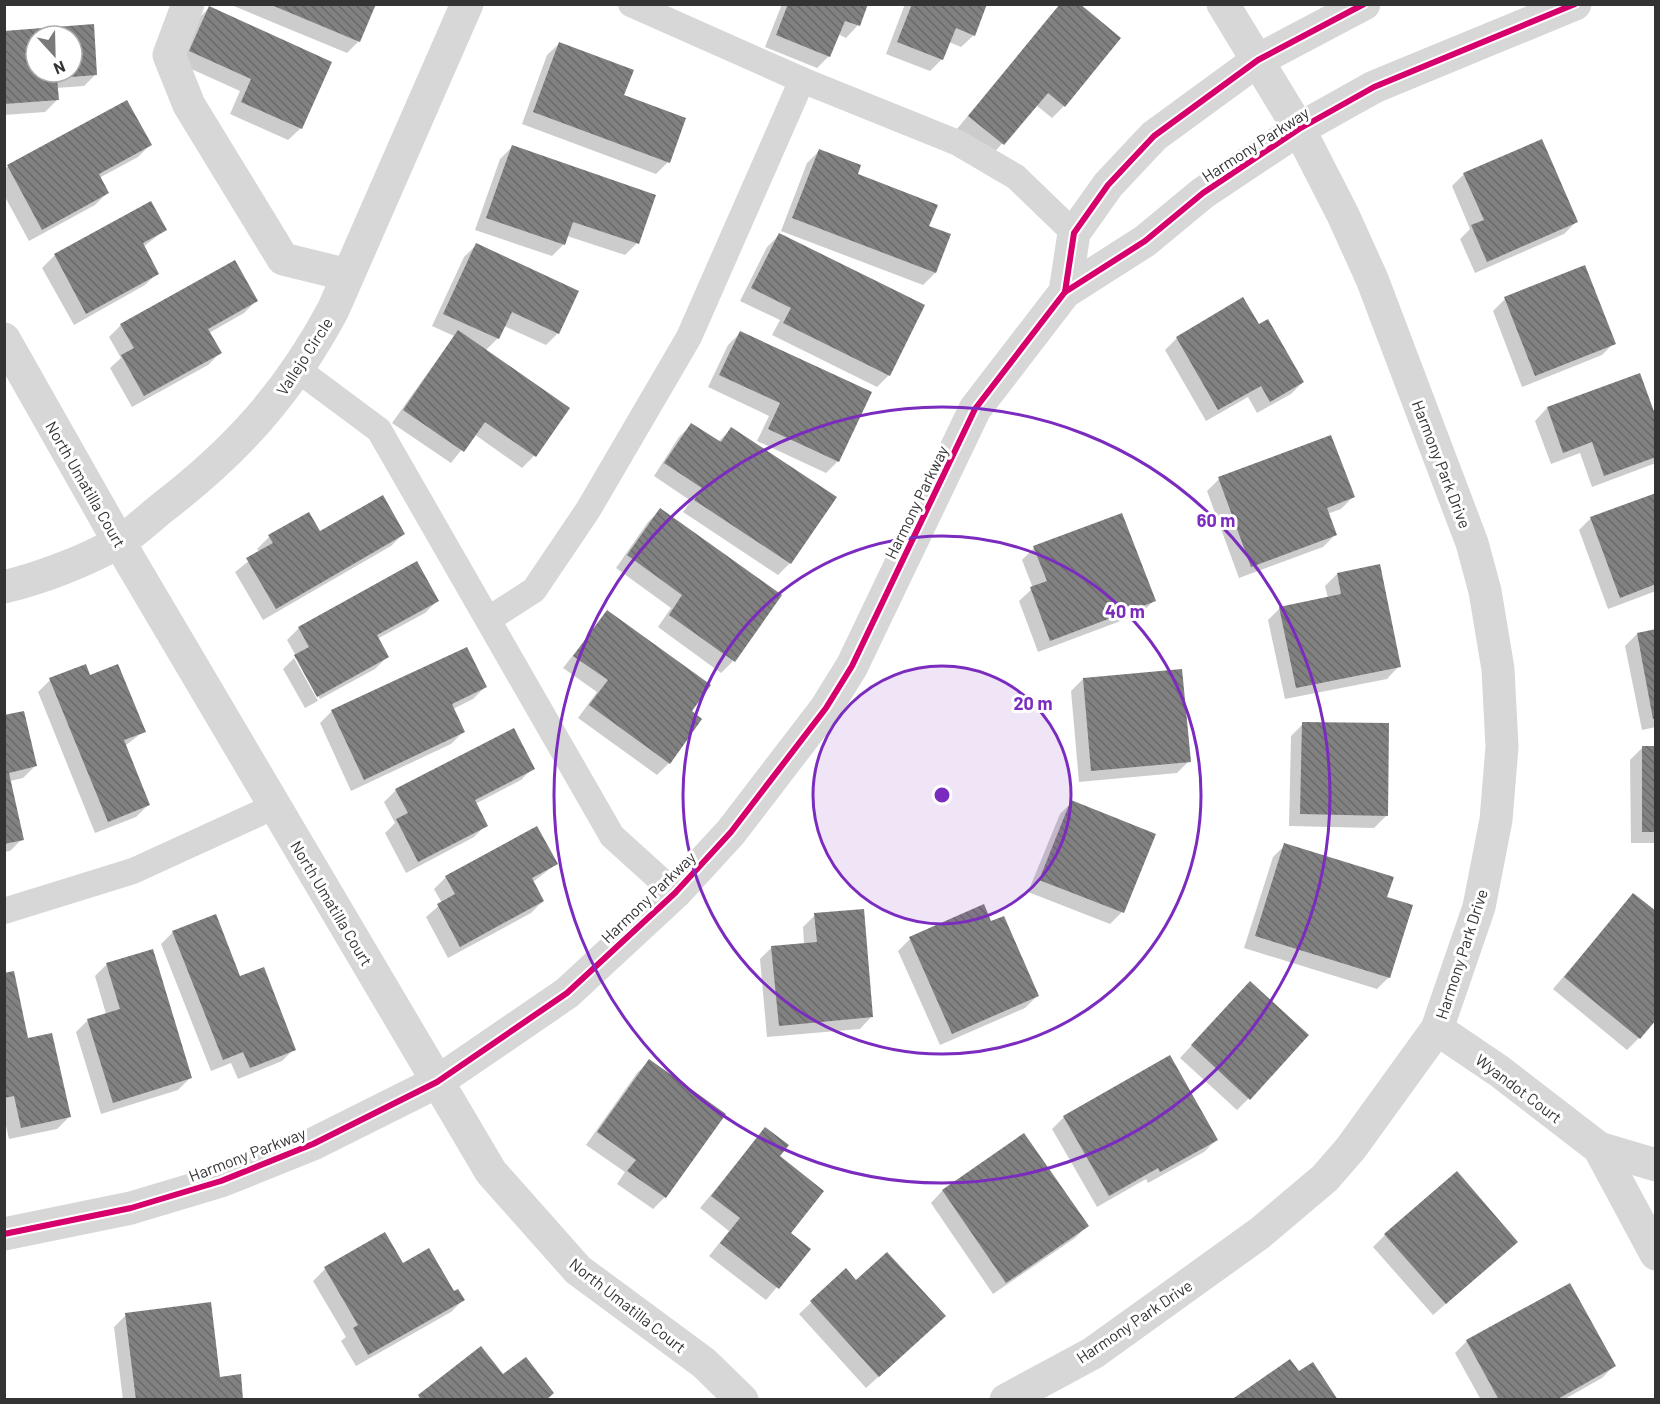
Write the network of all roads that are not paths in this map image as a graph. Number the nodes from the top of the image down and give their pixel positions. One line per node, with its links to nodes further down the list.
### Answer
1 (188, 4): 11 (street)
2 (467, 4): 11 (street, Vallejo Circle)
3 (631, 4): 8 (lane)
4 (1223, 4): 7 (street, Harmony Park Drive)
5 (1364, 4): 7 (street, Harmony Parkway)
6 (1575, 4): 9 (street, Harmony Parkway)
7 (1258, 60): 9 (street, Harmony Park Drive); 10 (street, Harmony Parkway)
8 (802, 81): 10 (lane); 17 (lane)
9 (1299, 129): 12 (street, Harmony Parkway); 21 (street, Harmony Park Drive)
10 (1074, 233): 12 (street, Harmony Parkway)
11 (348, 275): 14 (street, Vallejo Circle)
12 (1065, 292): 19 (street, Harmony Parkway)
13 (4, 339): 15 (street, North Umatilla Court)
14 (297, 369): 15 (street, Vallejo Circle); 17 (lane)
15 (119, 542): 16 (street, Vallejo Circle); 18 (street, North Umatilla Court)
16 (4, 587)
17 (489, 619): 19 (lane)
18 (275, 806): 20 (lane); 22 (street, North Umatilla Court)
19 (675, 892): 22 (street, Harmony Parkway)
20 (4, 911)
21 (1437, 1029): 23 (street, Wyandot Court); 28 (street, Harmony Park Drive)
22 (437, 1082): 25 (street, Harmony Parkway); 27 (street, North Umatilla Court)
23 (1599, 1148): 24 (street, Wyandot Court); 26 (street, Wyandot Court)
24 (1656, 1166)
25 (4, 1234)
26 (1656, 1254)
27 (742, 1400)
28 (1006, 1400)

